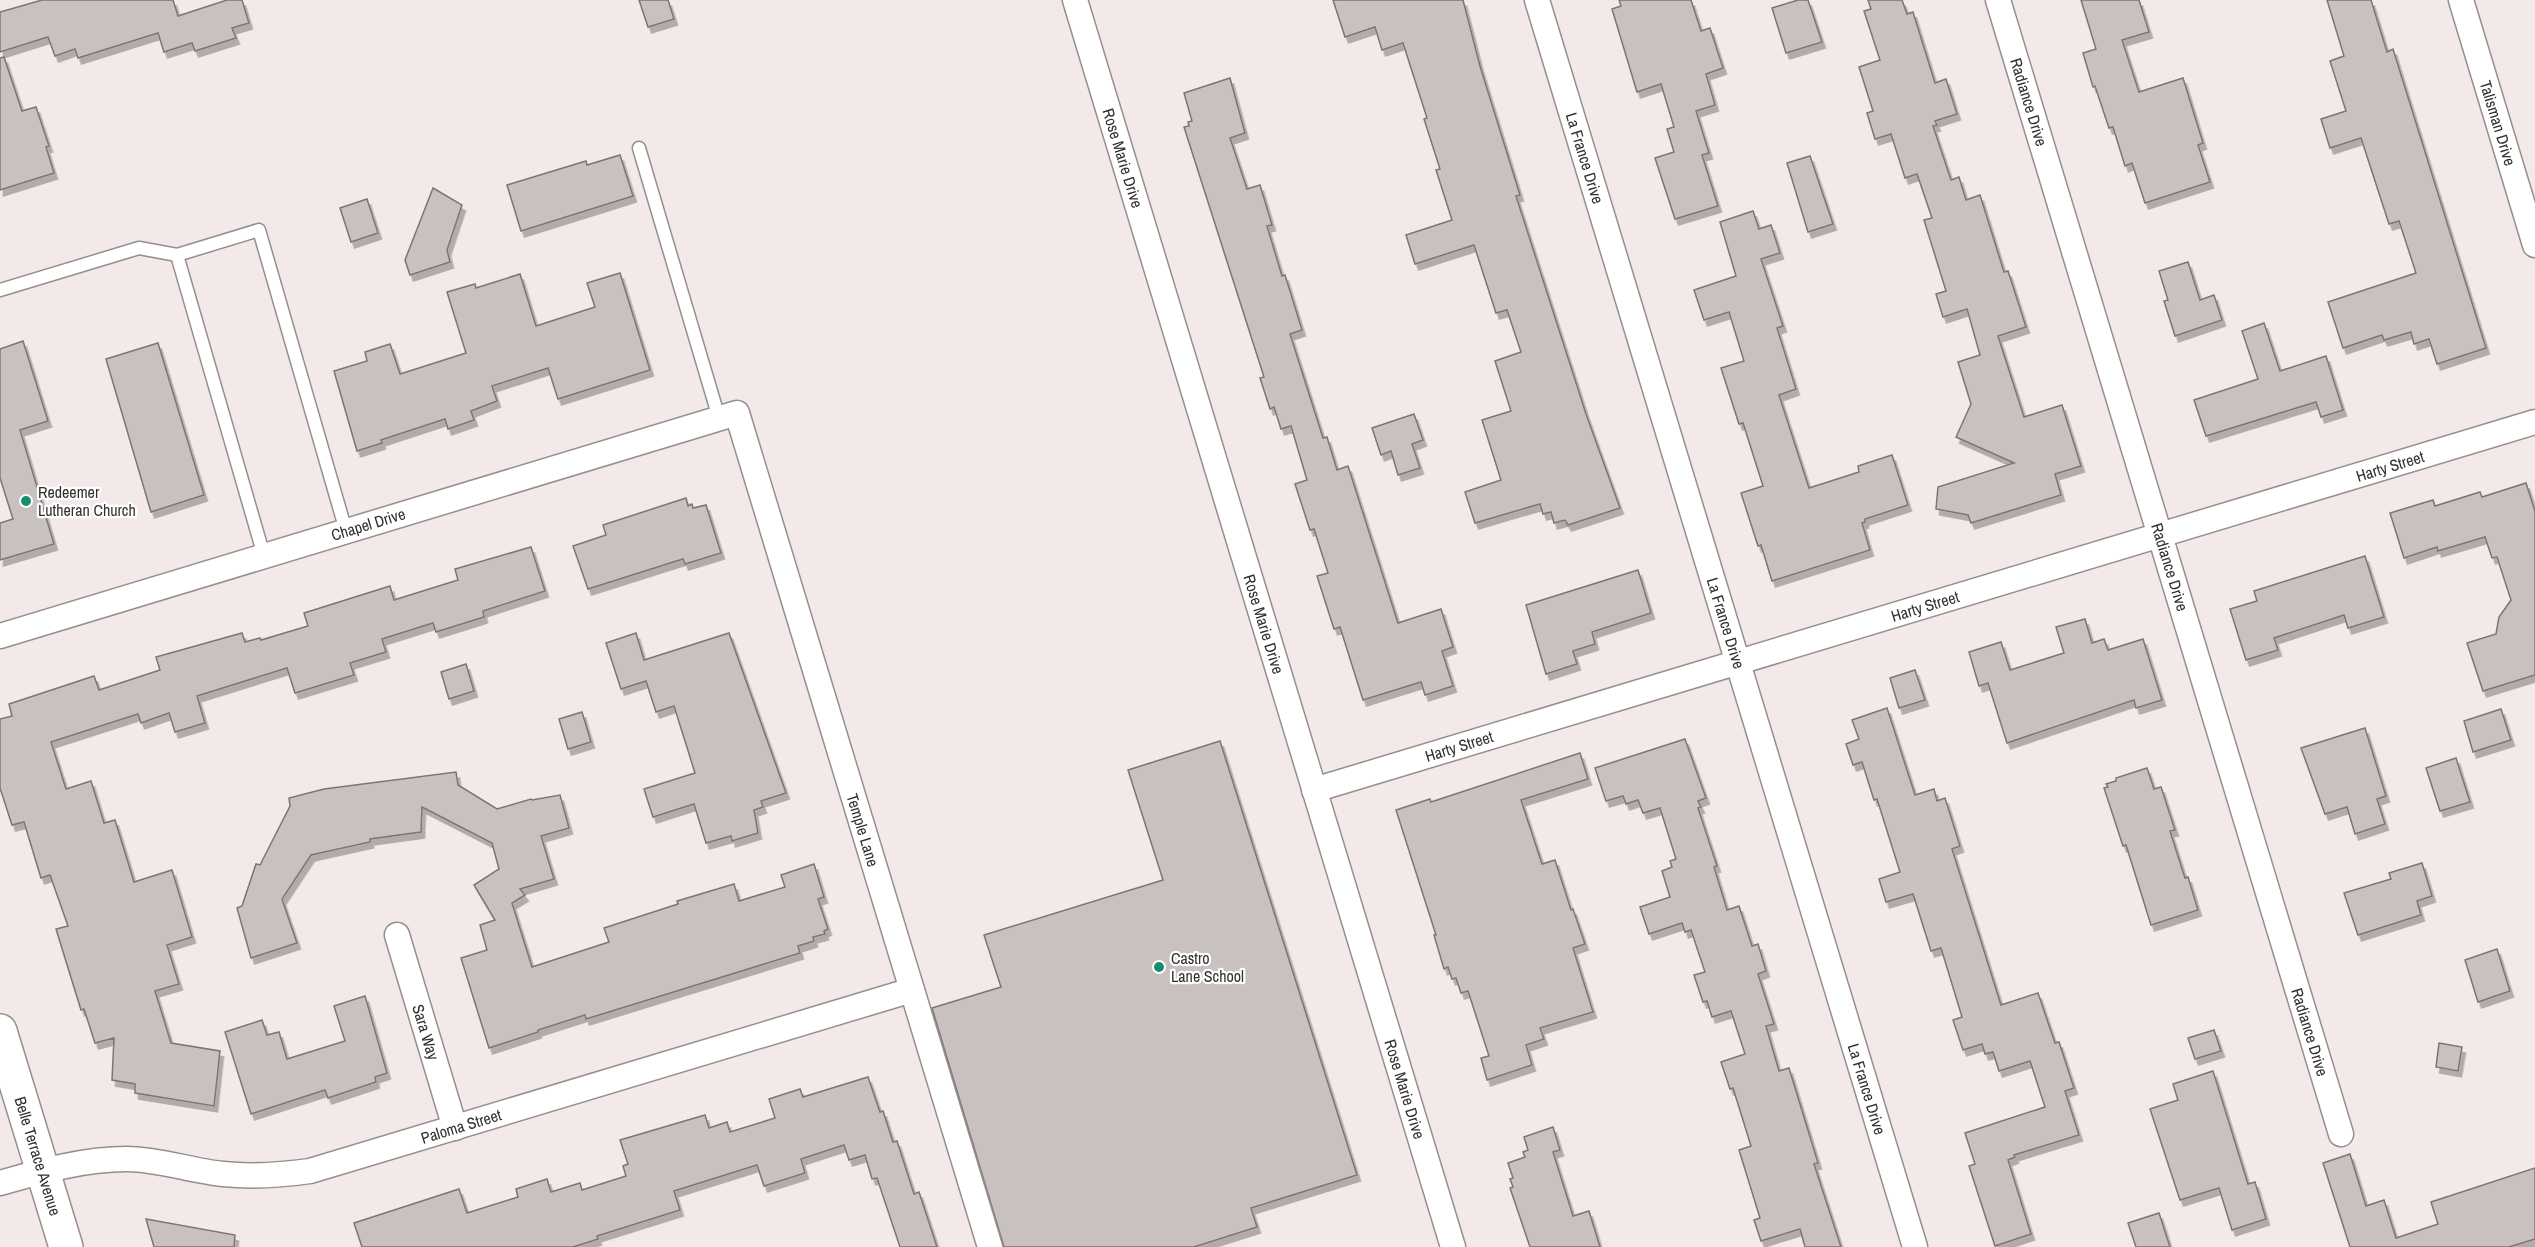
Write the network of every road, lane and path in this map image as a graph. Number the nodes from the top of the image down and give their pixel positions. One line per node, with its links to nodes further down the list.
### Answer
1 (1075, 0): 16 (street, Rose Marie Drive)
2 (1537, 0): 15 (street, La France Drive)
3 (1998, 0): 12 (street, Radiance Drive)
4 (2461, 0): 6 (street, Talisman Drive)
5 (639, 148): 9 (lane)
6 (2535, 245)
7 (177, 255): 8 (lane); 11 (lane); 13 (lane)
8 (0, 290)
9 (728, 416): 11 (street, Chapel Drive); 18 (street, Temple Lane)
10 (2535, 422): 12 (street, Harty Street)
11 (346, 531): 13 (street, Chapel Drive)
12 (2160, 535): 15 (street, Harty Street); 21 (street, Radiance Drive)
13 (264, 556): 14 (street, Chapel Drive)
14 (0, 636)
15 (1738, 662): 16 (street, Harty Street); 27 (street, La France Drive)
16 (1314, 790): 26 (street, Rose Marie Drive)
17 (397, 935): 20 (street, Sara Way)
18 (912, 990): 20 (street, Paloma Street); 25 (street, Temple Lane)
19 (0, 1031): 22 (street, Belle Terrace Avenue)
20 (455, 1128): 22 (street, Paloma Street)
21 (2341, 1134)
22 (43, 1171): 23 (street, Paloma Street); 24 (street, Belle Terrace Avenue)
23 (0, 1183)
24 (66, 1247)
25 (990, 1247)
26 (1453, 1247)
27 (1915, 1247)

